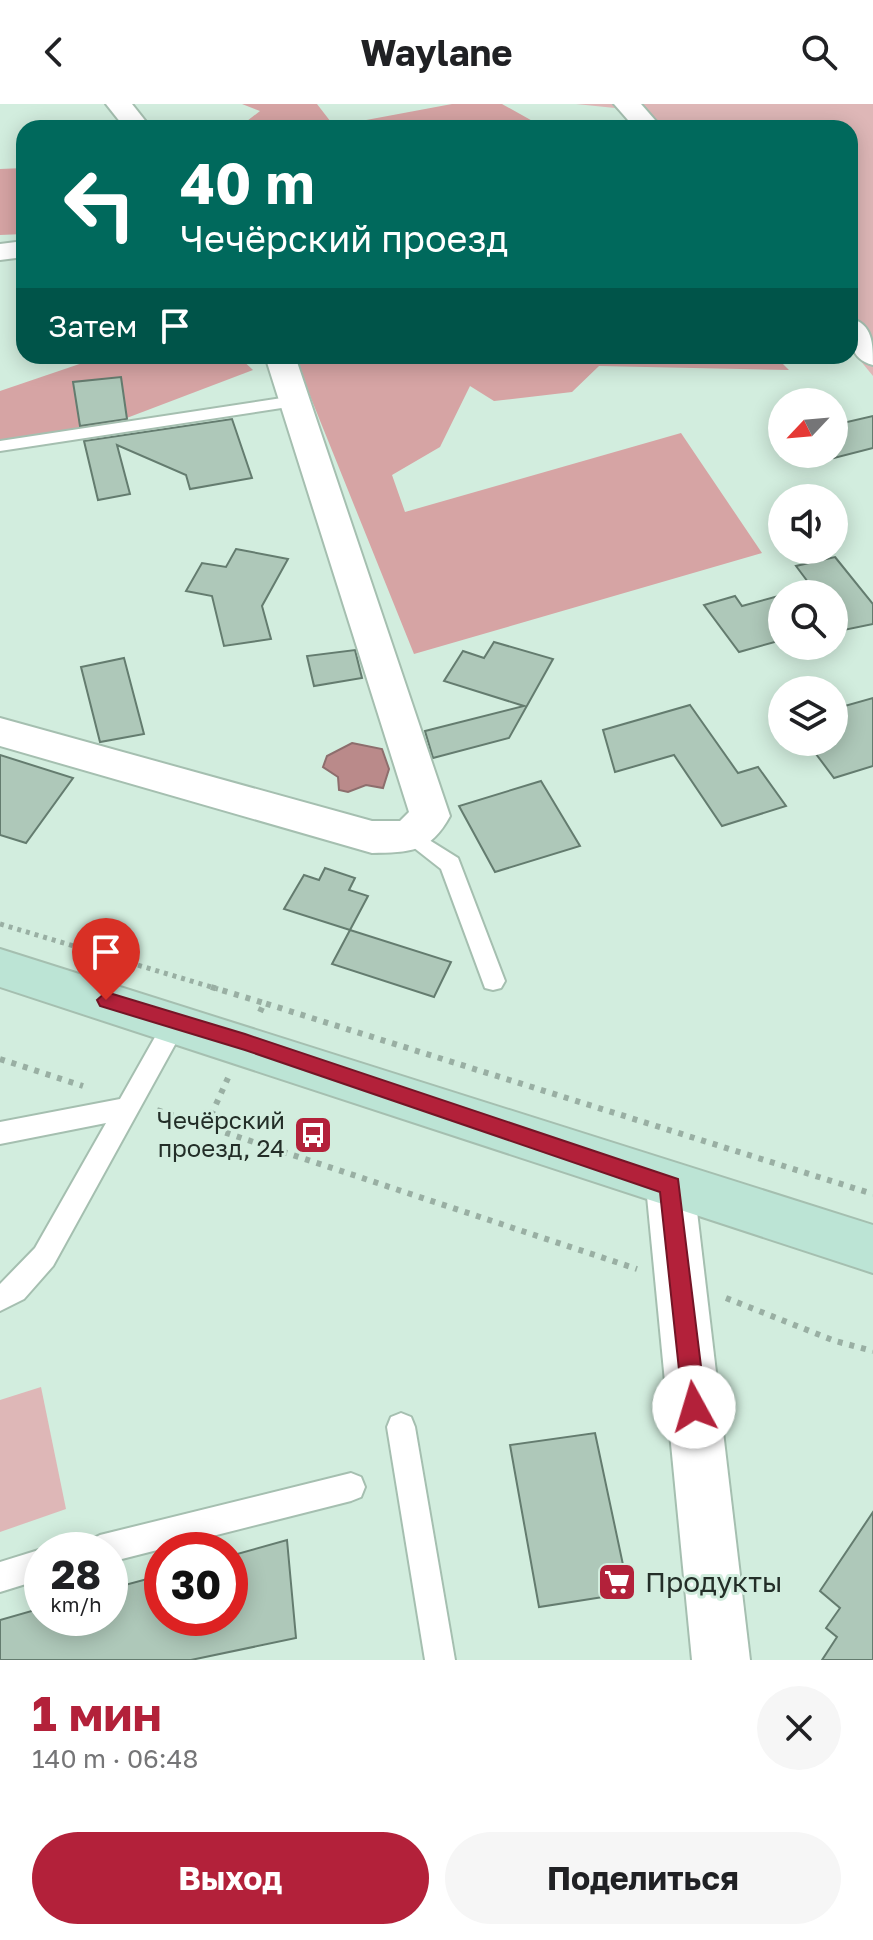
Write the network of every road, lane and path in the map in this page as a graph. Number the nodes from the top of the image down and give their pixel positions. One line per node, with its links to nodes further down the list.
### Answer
1 (119, 104): 3 (street)
2 (627, 104): 4 (street)
3 (132, 120)
4 (642, 120)
5 (858, 337): 6 (street)
6 (873, 356)
7 (283, 364): 8 (street)
8 (295, 401): 9 (lane); 11 (street)
9 (0, 446)
10 (0, 732): 11 (street)
11 (410, 836): 14 (lane)
12 (0, 924): 15 (path)
13 (0, 968): 16 (main road)
14 (493, 981)
15 (264, 1003)
16 (176, 1021): 18 (lane); 21 (main road)
17 (0, 1059): 18 (path)
18 (129, 1105): 20 (lane); 24 (path); 25 (lane)
19 (679, 1131): 22 (path)
20 (0, 1133)
21 (670, 1186): 23 (main road); 24 (street)
22 (873, 1194)
23 (873, 1249)
24 (681, 1281): 26 (path); 33 (street)
25 (0, 1298)
26 (873, 1351)
27 (401, 1427): 32 (lane)
28 (351, 1487): 29 (lane)
29 (128, 1543)
30 (24, 1570): 31 (lane)
31 (0, 1577)
32 (440, 1660)
33 (721, 1660)

